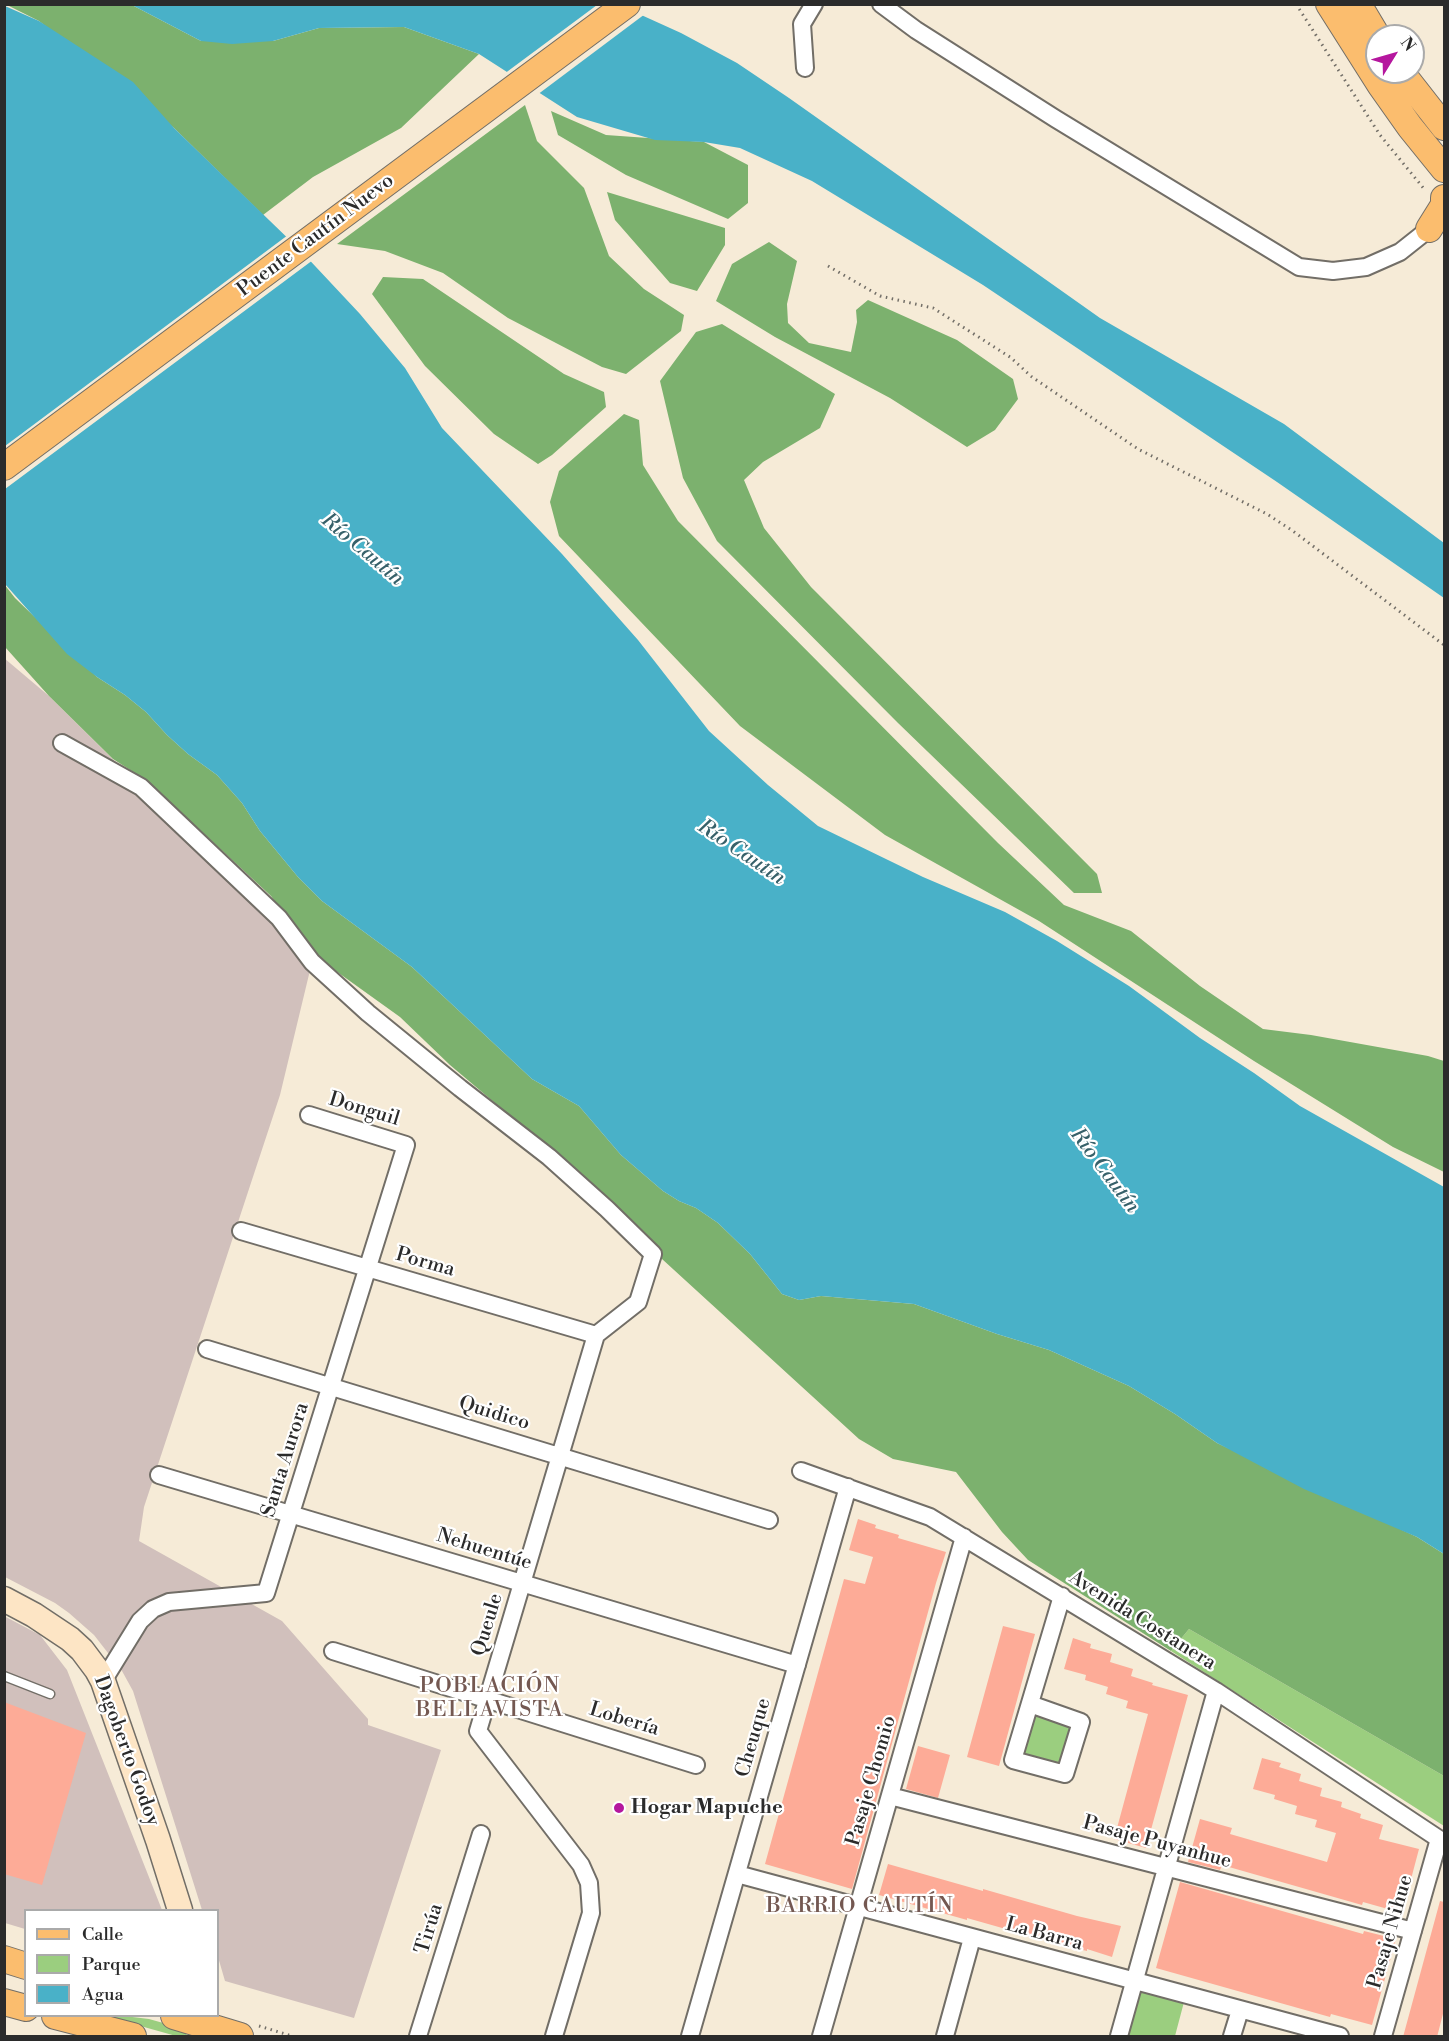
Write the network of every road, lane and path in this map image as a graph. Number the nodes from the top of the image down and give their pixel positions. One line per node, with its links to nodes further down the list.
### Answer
1 (627, 4): 15 (main road, Puente Cautín Nuevo)
2 (814, 4): 8 (street)
3 (881, 4): 13 (street)
4 (1296, 4): 13 (path)
5 (1329, 4): 11 (main road)
6 (1358, 4): 7 (main road)
7 (1370, 24)
8 (805, 68)
9 (1410, 84): 10 (main road)
10 (1444, 127)
11 (1441, 163): 12 (main road)
12 (1444, 184)
13 (1440, 215)
14 (828, 266): 16 (path)
15 (4, 467)
16 (1444, 645)
17 (62, 743): 22 (street)
18 (309, 1115): 19 (street, Donguil)
19 (406, 1145): 21 (street, Santa Aurora)
20 (241, 1231): 21 (street, Porma)
21 (368, 1268): 22 (street, Porma); 24 (street, Santa Aurora)
22 (596, 1335): 25 (street, Queule)
23 (207, 1349): 24 (street, Quidico)
24 (331, 1387): 25 (street, Quidico); 29 (street, Santa Aurora)
25 (560, 1456): 30 (street, Quidico); 32 (street, Queule)
26 (801, 1471): 28 (street, Avenida Costanera)
27 (159, 1475): 29 (street, Nehuentúe)
28 (848, 1486): 31 (street, Avenida Costanera); 36 (street, Cheuque)
29 (291, 1514): 32 (street, Nehuentúe); 38 (street, Santa Aurora)
30 (769, 1520)
31 (964, 1537): 33 (street, Avenida Costanera); 44 (street, Pasaje Chomio)
32 (522, 1583): 36 (street, Nehuentúe); 41 (street, Queule)
33 (1062, 1596): 39 (street, Avenida Costanera); 42 (street)
34 (4, 1599): 38 (street, Dagoberto Godoy)
35 (333, 1651): 41 (street, Lobería)
36 (797, 1665): 48 (street, Cheuque)
37 (4, 1676): 40 (lane)
38 (103, 1681): 50 (street, Dagoberto Godoy)
39 (1216, 1691): 46 (street, Avenida Costanera); 47 (street)
40 (50, 1694)
41 (487, 1700): 43 (street, Lobería); 66 (street, Queule)
42 (1029, 1704): 42 (street)
43 (696, 1765)
44 (890, 1796): 47 (street, Pasaje Puyanhue); 49 (street, Pasaje Chomio)
45 (481, 1834): 65 (street, Tirúa)
46 (1442, 1840): 51 (street, Pasaje Nihue)
47 (1167, 1867): 51 (street, Pasaje Puyanhue); 55 (street)
48 (737, 1874): 49 (street, La Barra); 67 (street, Cheuque)
49 (858, 1907): 52 (street, La Barra); 68 (street, Pasaje Chomio)
50 (179, 1909)
51 (1413, 1931): 73 (street, Pasaje Nihue)
52 (972, 1938): 55 (street, La Barra); 69 (street)
53 (4, 1959): 54 (main road)
54 (24, 1965)
55 (1135, 1981): 58 (street, La Barra); 70 (street)
56 (4, 2002): 57 (main road)
57 (24, 2007)
58 (1240, 2010): 71 (street); 72 (street, La Barra)
59 (59, 2017): 62 (main road)
60 (179, 2017): 61 (main road)
61 (204, 2022): 63 (main road); 64 (main road)
62 (133, 2037)
63 (240, 2037)
64 (246, 2037)
65 (418, 2037)
66 (554, 2037)
67 (690, 2037)
68 (821, 2037)
69 (945, 2037)
70 (1119, 2037)
71 (1232, 2037)
72 (1340, 2037)
73 (1383, 2037)

